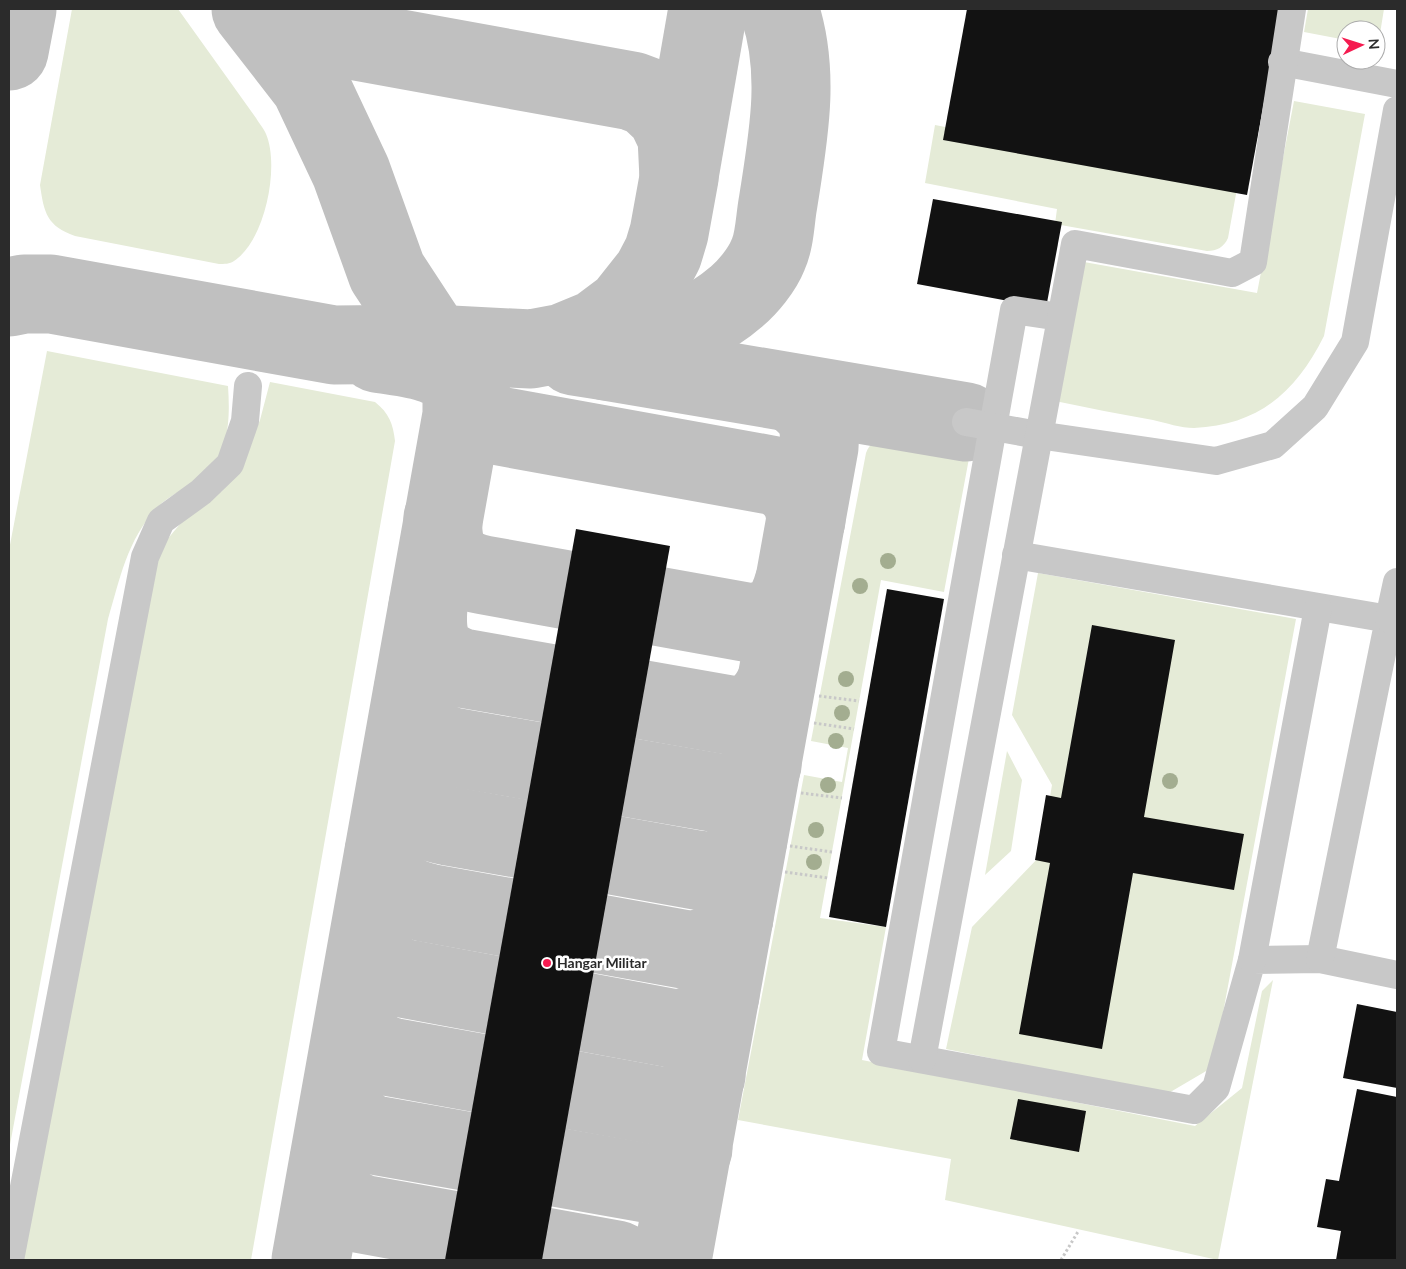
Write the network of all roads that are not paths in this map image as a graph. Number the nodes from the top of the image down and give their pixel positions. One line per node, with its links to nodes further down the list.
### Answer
1 (1292, 9): 2 (lane)
2 (1282, 62): 3 (lane); 5 (lane)
3 (1397, 84)
4 (1397, 110): 9 (lane)
5 (1060, 317): 8 (lane); 9 (lane)
6 (248, 386): 18 (lane)
7 (966, 422): 8 (lane)
8 (993, 427): 9 (lane); 17 (lane)
9 (1038, 435): 10 (lane)
10 (1016, 555): 12 (lane); 17 (lane)
11 (1397, 582): 13 (lane)
12 (1318, 608): 13 (lane); 14 (lane)
13 (1389, 619): 15 (lane)
14 (1252, 960): 15 (lane); 17 (lane)
15 (1320, 960): 16 (lane)
16 (1397, 975)
17 (922, 1059)
18 (10, 1260)

